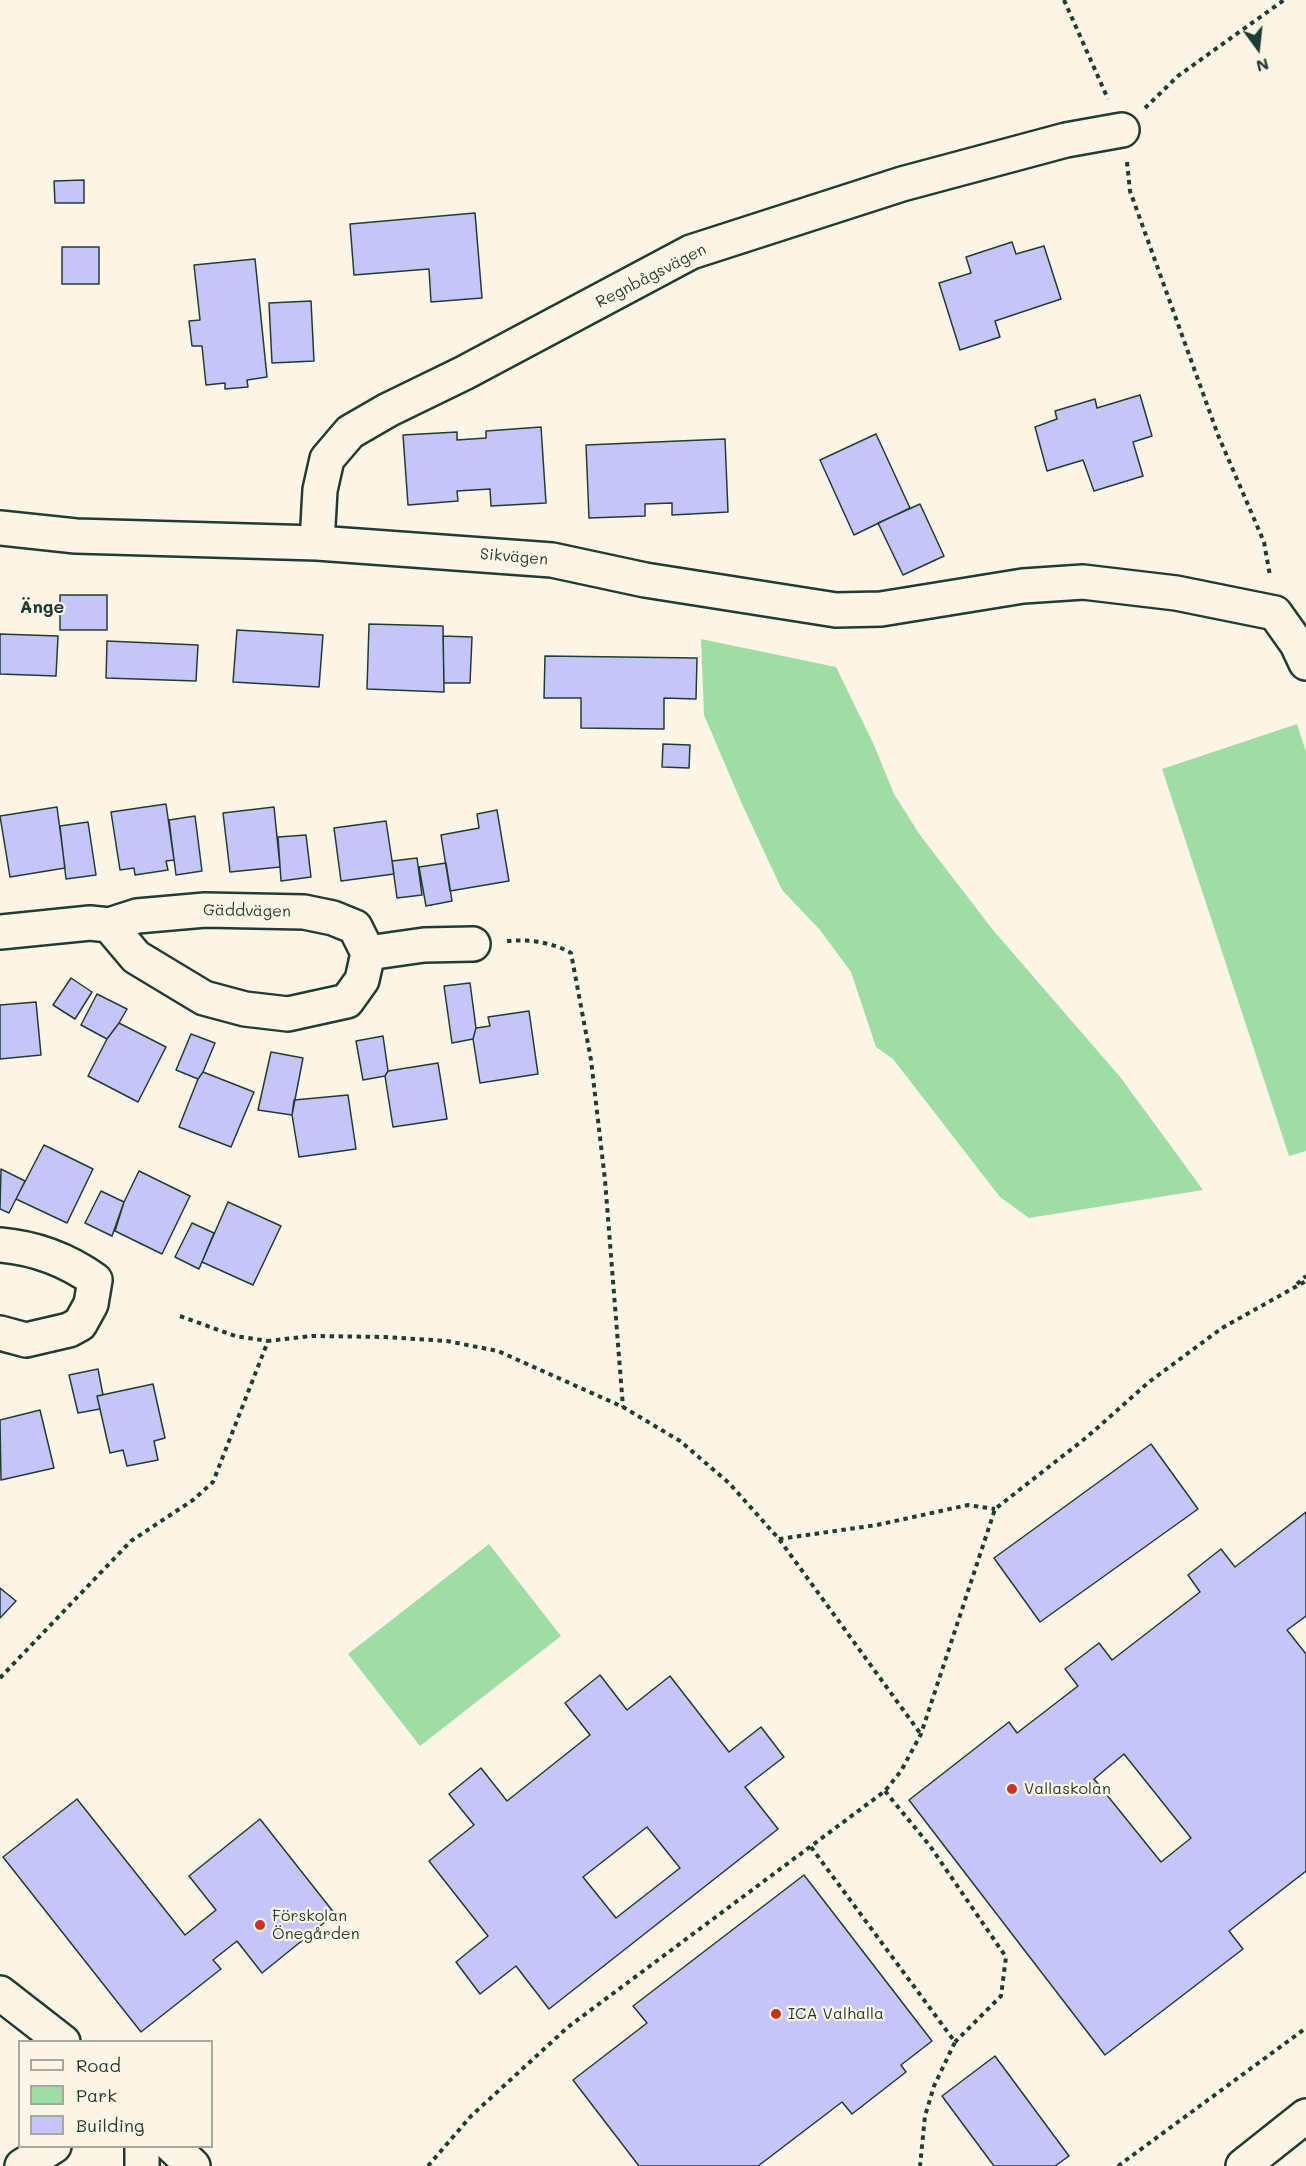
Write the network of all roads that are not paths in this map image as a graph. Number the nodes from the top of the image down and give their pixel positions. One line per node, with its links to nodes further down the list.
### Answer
1 (1122, 130): 3 (street, Regnbågsvägen)
2 (0, 528): 3 (street, Sikvägen)
3 (316, 543): 4 (street, Sikvägen)
4 (1306, 663)
5 (109, 925): 6 (street, Gäddvägen); 8 (street, Gäddvägen); 8 (street)
6 (0, 932)
7 (473, 944): 8 (street)
8 (368, 952)
9 (0, 1245): 10 (street)
10 (0, 1333)
11 (0, 1993): 12 (street)
12 (60, 2040)
13 (1306, 2116): 20 (street)
14 (51, 2148): 17 (street)
15 (142, 2148): 18 (street)
16 (174, 2148): 19 (street)
17 (22, 2166)
18 (142, 2166)
19 (193, 2166)
20 (1243, 2166)

